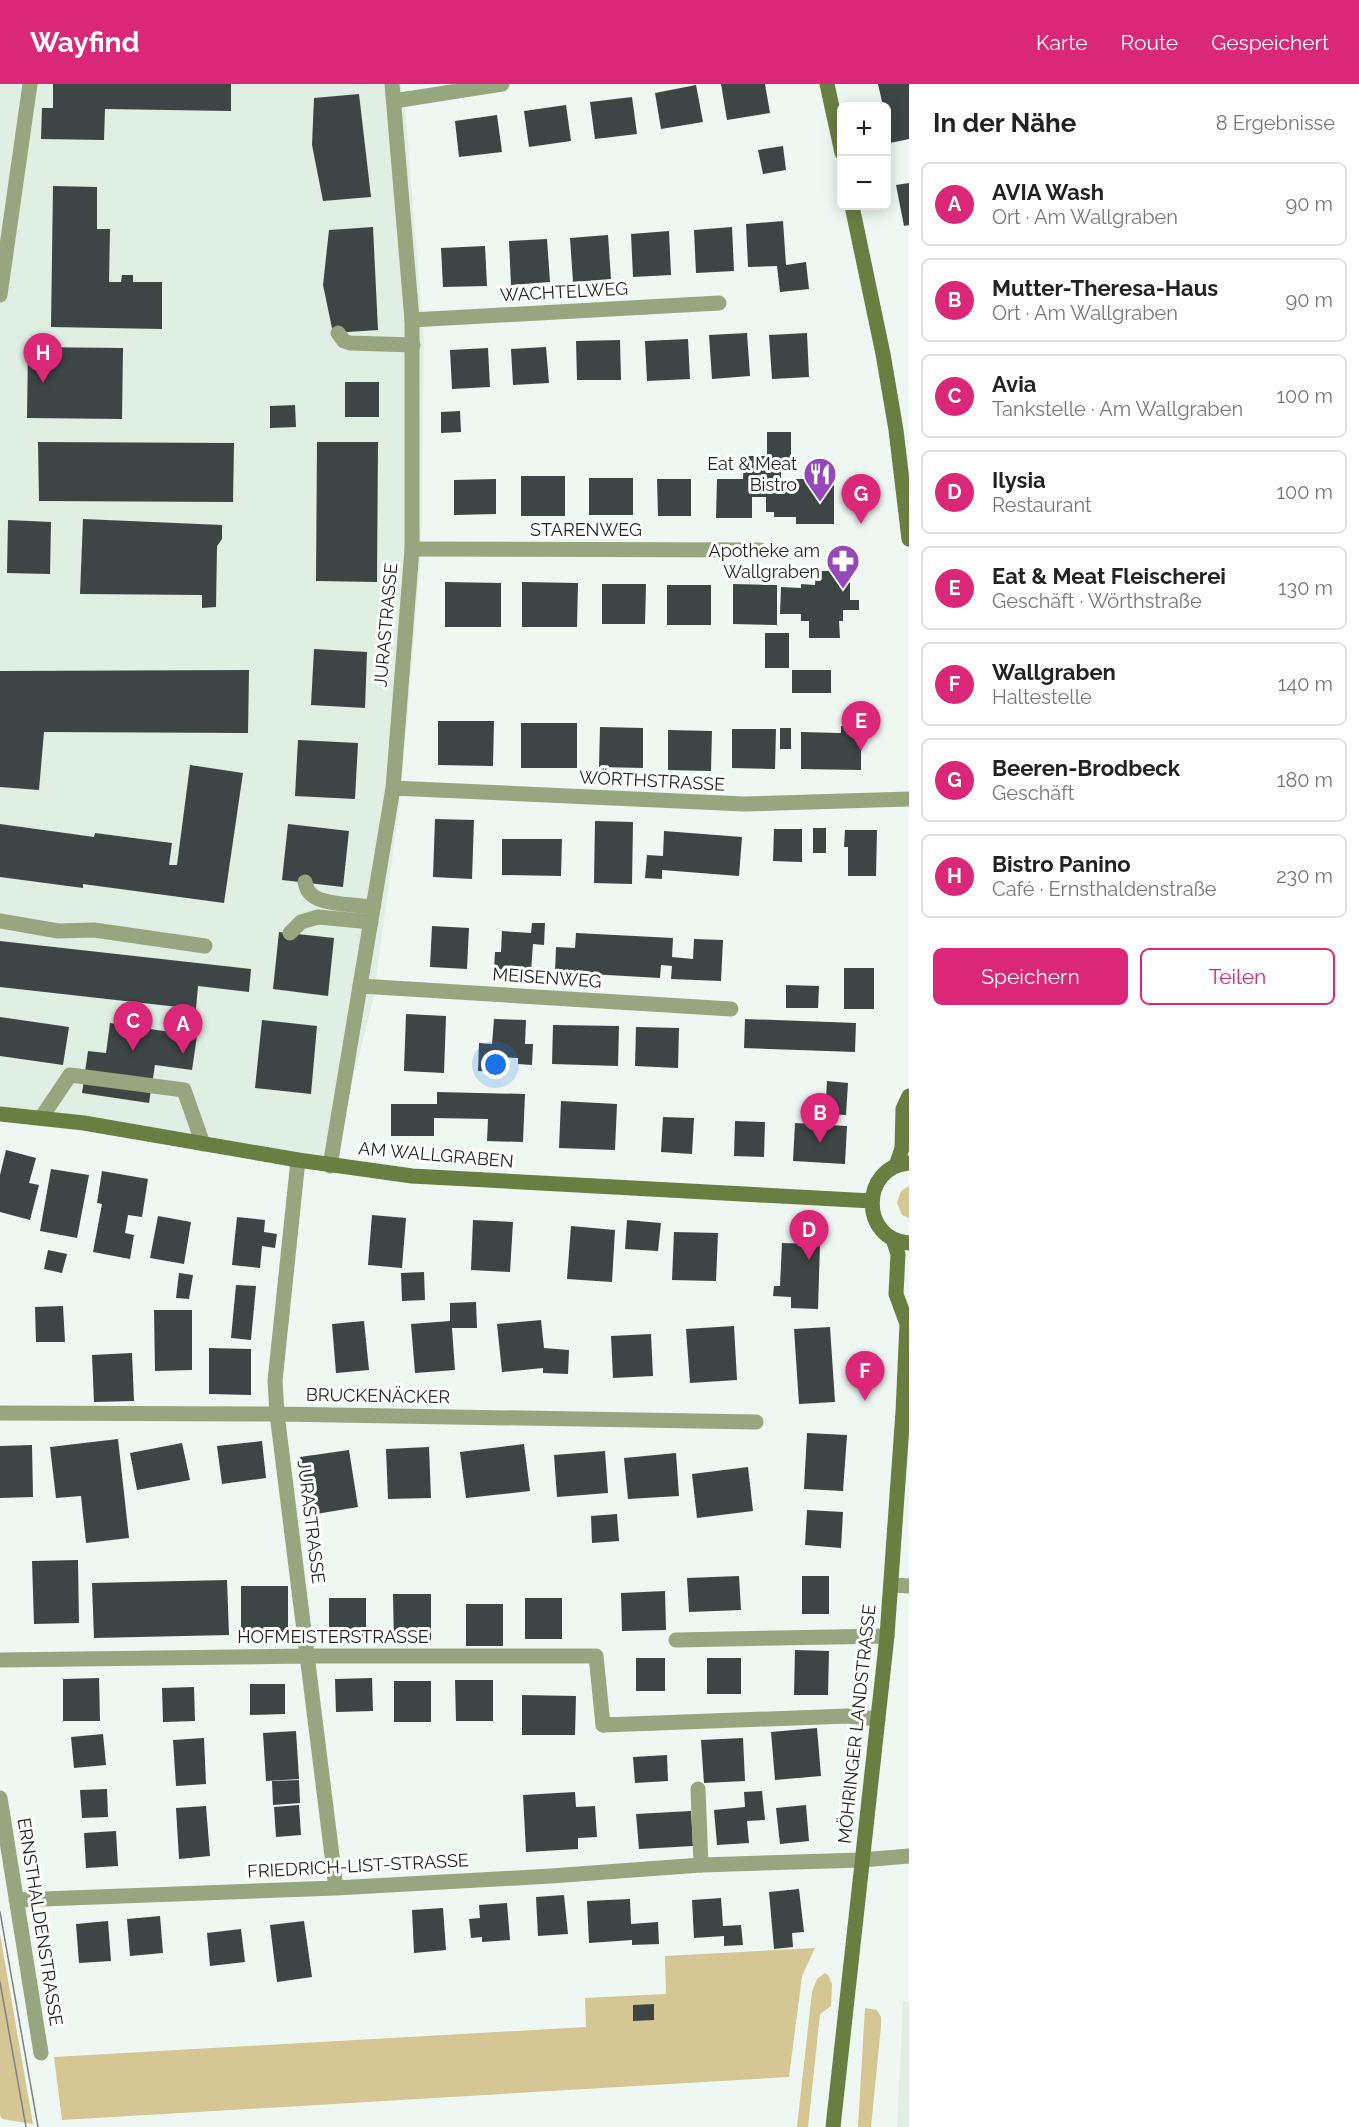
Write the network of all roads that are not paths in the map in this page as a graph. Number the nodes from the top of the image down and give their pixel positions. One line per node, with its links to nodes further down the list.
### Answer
1 (30, 84): 8 (street)
2 (392, 84): 5 (street, JURASTRASSE)
3 (502, 84): 5 (street)
4 (827, 84): 6 (main road)
5 (394, 101): 10 (street, JURASTRASSE)
6 (837, 130)
7 (853, 210): 13 (main road)
8 (0, 295)
9 (719, 303): 10 (street, WACHTELWEG)
10 (412, 320): 12 (street, JURASTRASSE)
11 (338, 333): 12 (street)
12 (413, 345): 15 (street, JURASTRASSE)
13 (906, 488): 14 (main road)
14 (909, 539)
15 (412, 549): 16 (street, STARENWEG); 17 (street, JURASTRASSE)
16 (760, 550)
17 (393, 788): 18 (street, WÖRTHSTRASSE); 20 (street, JURASTRASSE)
18 (909, 799)
19 (305, 882): 20 (street)
20 (372, 914): 22 (street); 24 (street, JURASTRASSE)
21 (0, 921): 23 (street)
22 (290, 933)
23 (205, 946)
24 (360, 986): 25 (street, MEISENWEG); 32 (street, JURASTRASSE)
25 (731, 1009)
26 (909, 1096): 31 (main road)
27 (0, 1114): 28 (main road, AM WALLGRABEN)
28 (41, 1118): 29 (main road, AM WALLGRABEN); 29 (street)
29 (203, 1144): 30 (main road, AM WALLGRABEN)
30 (298, 1160): 32 (main road, AM WALLGRABEN); 38 (street, JURASTRASSE)
31 (902, 1165): 33 (main road)
32 (330, 1166): 33 (main road, AM WALLGRABEN)
33 (872, 1200): 34 (main road)
34 (893, 1239): 35 (main road); 36 (main road, MÖHRINGER LANDSTRASSE)
35 (909, 1243)
36 (908, 1322): 40 (main road, MÖHRINGER LANDSTRASSE)
37 (0, 1413): 38 (street, BRUCKENÄCKER)
38 (277, 1414): 39 (street, BRUCKENÄCKER); 44 (street, JURASTRASSE)
39 (756, 1422)
40 (892, 1585): 41 (street); 42 (main road, MÖHRINGER LANDSTRASSE)
41 (909, 1586)
42 (887, 1636): 43 (street); 46 (main road, MÖHRINGER LANDSTRASSE)
43 (676, 1640)
44 (308, 1656): 45 (street, HOFMEISTERSTRASSE); 46 (street, HOFMEISTERSTRASSE); 52 (street, JURASTRASSE)
45 (0, 1660)
46 (878, 1719): 50 (main road, MÖHRINGER LANDSTRASSE)
47 (698, 1789): 51 (street)
48 (0, 1798): 53 (street, ERNSTHALDENSTRASSE)
49 (909, 1856): 50 (street, FRIEDRICH-LIST-STRASSE)
50 (862, 1860): 51 (street, FRIEDRICH-LIST-STRASSE); 55 (main road, MÖHRINGER LANDSTRASSE)
51 (701, 1865): 52 (street, FRIEDRICH-LIST-STRASSE)
52 (336, 1888): 53 (street, FRIEDRICH-LIST-STRASSE)
53 (16, 1900): 54 (street, ERNSTHALDENSTRASSE)
54 (41, 2053)
55 (833, 2127)

